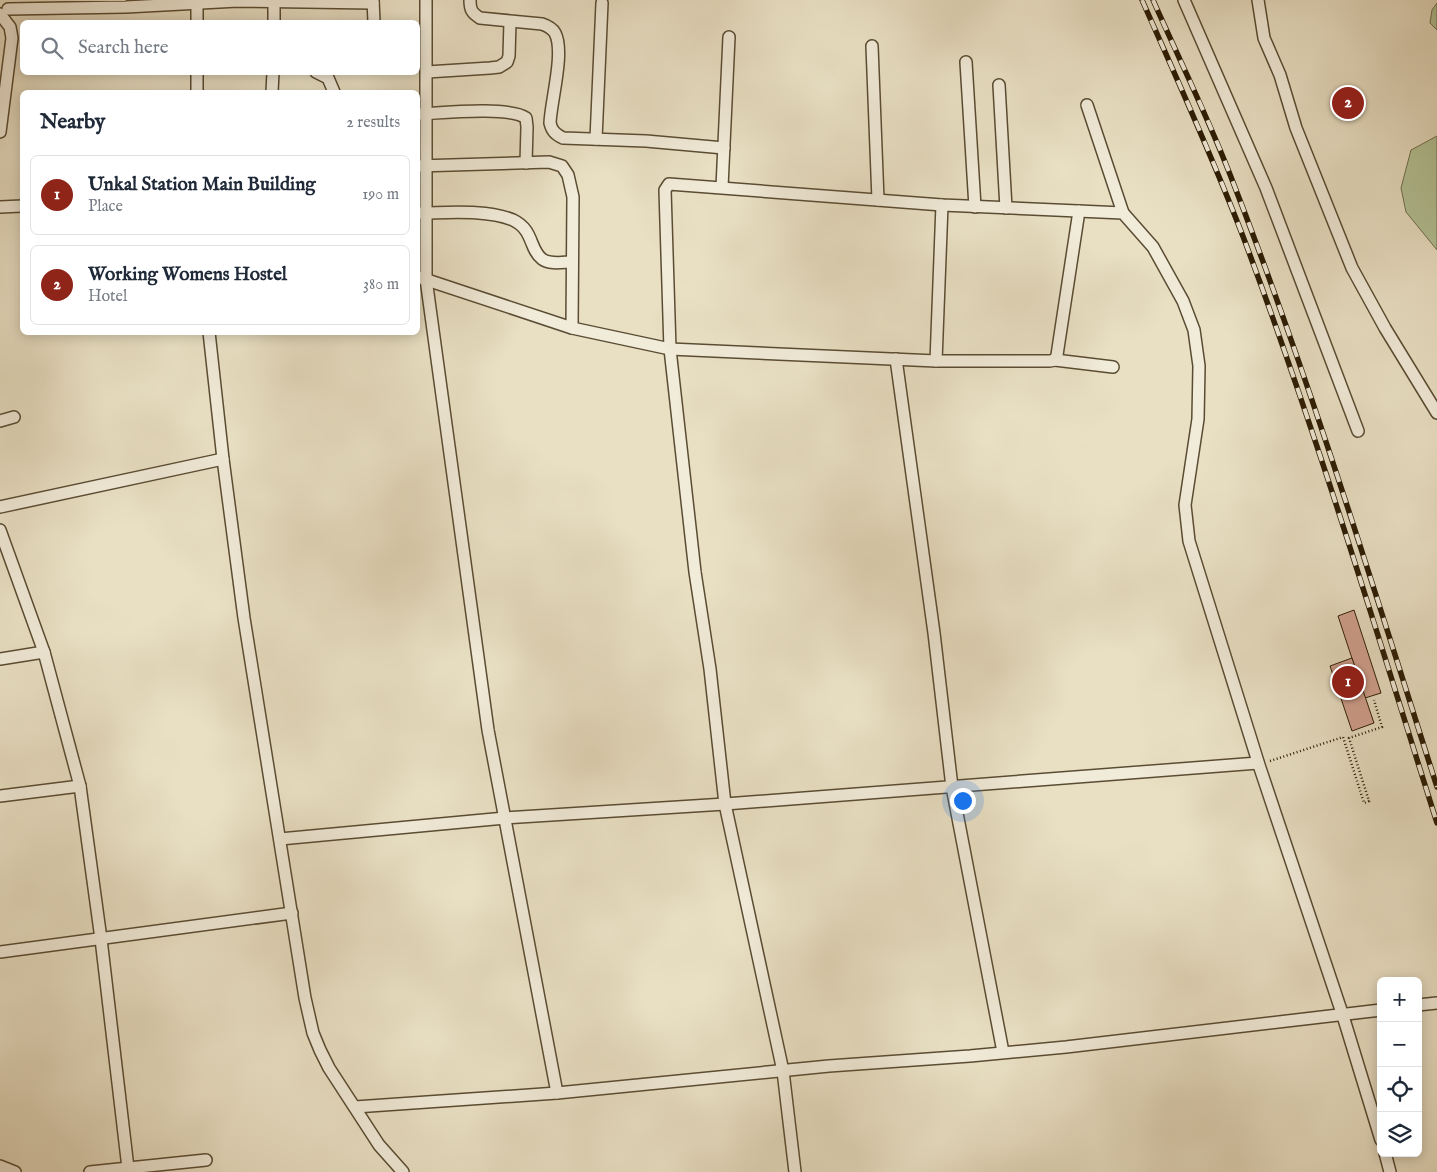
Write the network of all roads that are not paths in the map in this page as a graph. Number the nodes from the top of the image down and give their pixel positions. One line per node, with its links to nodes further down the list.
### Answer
1 (426, 0): 19 (street)
2 (470, 0): 15 (street)
3 (1184, 0): 56 (street)
4 (1258, 0): 53 (street)
5 (238, 1): 6 (street); 9 (street)
6 (274, 1): 7 (street); 13 (street)
7 (373, 1): 14 (street)
8 (127, 3): 9 (street); 11 (street)
9 (197, 3): 12 (street)
10 (602, 3): 30 (street)
11 (5, 9): 29 (street)
12 (197, 20)
13 (274, 20)
14 (374, 20)
15 (510, 22): 19 (street); 30 (street)
16 (729, 37): 31 (street)
17 (872, 46): 35 (street)
18 (966, 62): 39 (street)
19 (423, 65): 28 (street)
20 (197, 75): 24 (street)
21 (273, 75): 25 (street)
22 (324, 75): 26 (street)
23 (999, 85): 40 (street)
24 (197, 90)
25 (272, 90)
26 (333, 90)
27 (1087, 105): 43 (street)
28 (422, 114): 32 (street); 33 (street)
29 (0, 132)
30 (596, 139): 31 (street)
31 (724, 148): 34 (street)
32 (526, 163): 33 (street); 44 (street)
33 (422, 166): 42 (street)
34 (722, 187): 35 (street); 48 (street)
35 (878, 200): 36 (street)
36 (942, 205): 39 (street); 51 (street)
37 (20, 206): 38 (street)
38 (0, 207)
39 (975, 207): 40 (street)
40 (1006, 208): 41 (street)
41 (1079, 211): 43 (street); 50 (street)
42 (422, 213): 44 (street); 45 (street)
43 (1123, 213): 62 (street)
44 (572, 262): 46 (street)
45 (422, 278): 46 (street); 67 (street)
46 (572, 328): 48 (street)
47 (210, 335): 57 (street)
48 (670, 349): 49 (street); 66 (street)
49 (896, 359): 51 (street); 64 (street)
50 (1055, 360): 51 (street); 52 (street)
51 (936, 361)
52 (1113, 367)
53 (1437, 413)
54 (14, 417): 55 (street)
55 (0, 421)
56 (1358, 431)
57 (223, 459): 58 (street); 68 (street)
58 (0, 507)
59 (0, 530): 60 (street)
60 (44, 652): 61 (street); 63 (street)
61 (0, 659)
62 (1259, 764): 64 (street); 75 (street)
63 (80, 786): 65 (street); 70 (street)
64 (952, 787): 66 (street); 76 (street)
65 (0, 796)
66 (725, 804): 67 (street); 77 (street)
67 (505, 818): 68 (street); 78 (street)
68 (280, 839): 69 (street)
69 (292, 913): 70 (street); 79 (street)
70 (101, 939): 71 (street); 84 (street)
71 (0, 952)
72 (1437, 1003): 73 (street)
73 (1422, 1005)
74 (1377, 1011): 75 (street)
75 (1343, 1016): 76 (street); 80 (street)
76 (1002, 1052): 77 (street)
77 (783, 1071): 78 (street); 88 (street)
78 (557, 1093): 79 (street)
79 (354, 1107): 87 (street)
80 (1377, 1127)
81 (1386, 1157): 89 (street)
82 (206, 1160): 84 (street)
83 (0, 1166): 85 (street)
84 (128, 1168): 86 (street)
85 (15, 1172)
86 (90, 1172)
87 (403, 1172)
88 (795, 1172)
89 (1390, 1172)

